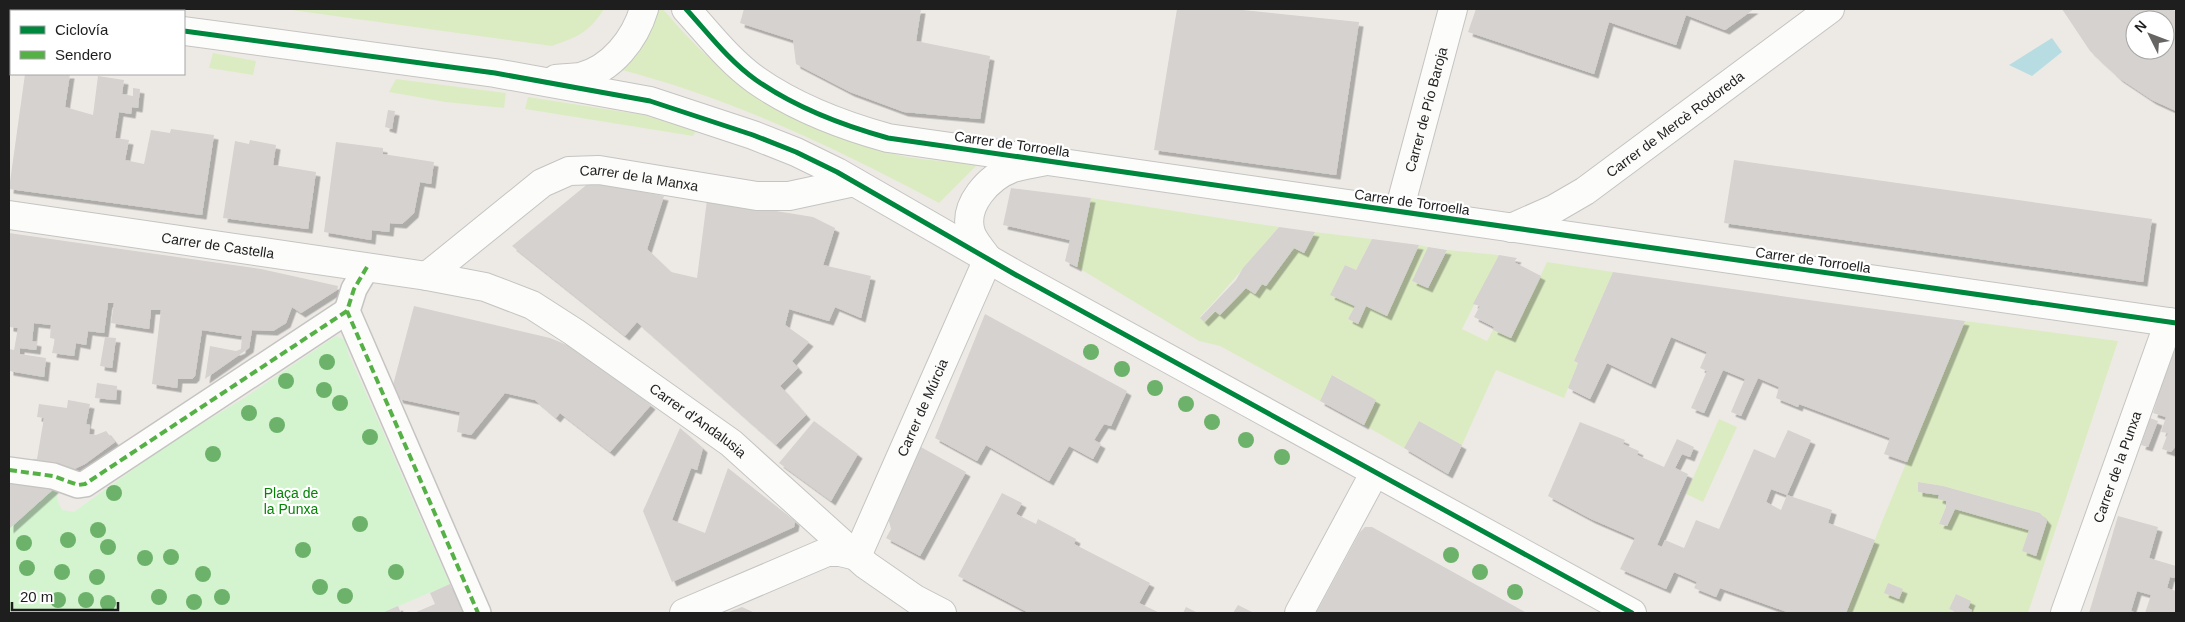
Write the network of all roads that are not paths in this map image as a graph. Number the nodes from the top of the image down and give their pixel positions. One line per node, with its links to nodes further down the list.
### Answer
1 (644, 9): 6 (street)
2 (686, 9): 7 (street, Carrer de Torroella)
3 (1453, 9): 9 (street, Carrer de Pío Baroja)
4 (1830, 9): 11 (street, Carrer de Mercè Rodoreda)
5 (185, 32): 6 (street)
6 (532, 81): 8 (street)
7 (1048, 161): 9 (street, Carrer de Torroella); 12 (street, Carrer de Torroella)
8 (854, 182): 12 (street); 14 (street, Carrer de la Manxa)
9 (1399, 211): 11 (street, Carrer de Torroella)
10 (9, 215): 13 (street, Carrer de Castella)
11 (1511, 228): 16 (street, Carrer de Torroella)
12 (988, 259): 18 (street); 19 (street, Carrer de Múrcia)
13 (367, 267): 14 (street, Carrer de Castella); 15 (street)
14 (427, 276): 19 (street, Carrer d'Andalusia)
15 (347, 311): 17 (street); 20 (street)
16 (2173, 322): 25 (street, Carrer de la Punxa)
17 (9, 470)
18 (1375, 472): 23 (street); 24 (street)
19 (857, 556): 21 (street); 22 (street, Carrer d'Andalusia)
20 (478, 613)
21 (684, 613)
22 (942, 613)
23 (1299, 613)
24 (1632, 613)
25 (2065, 613)

